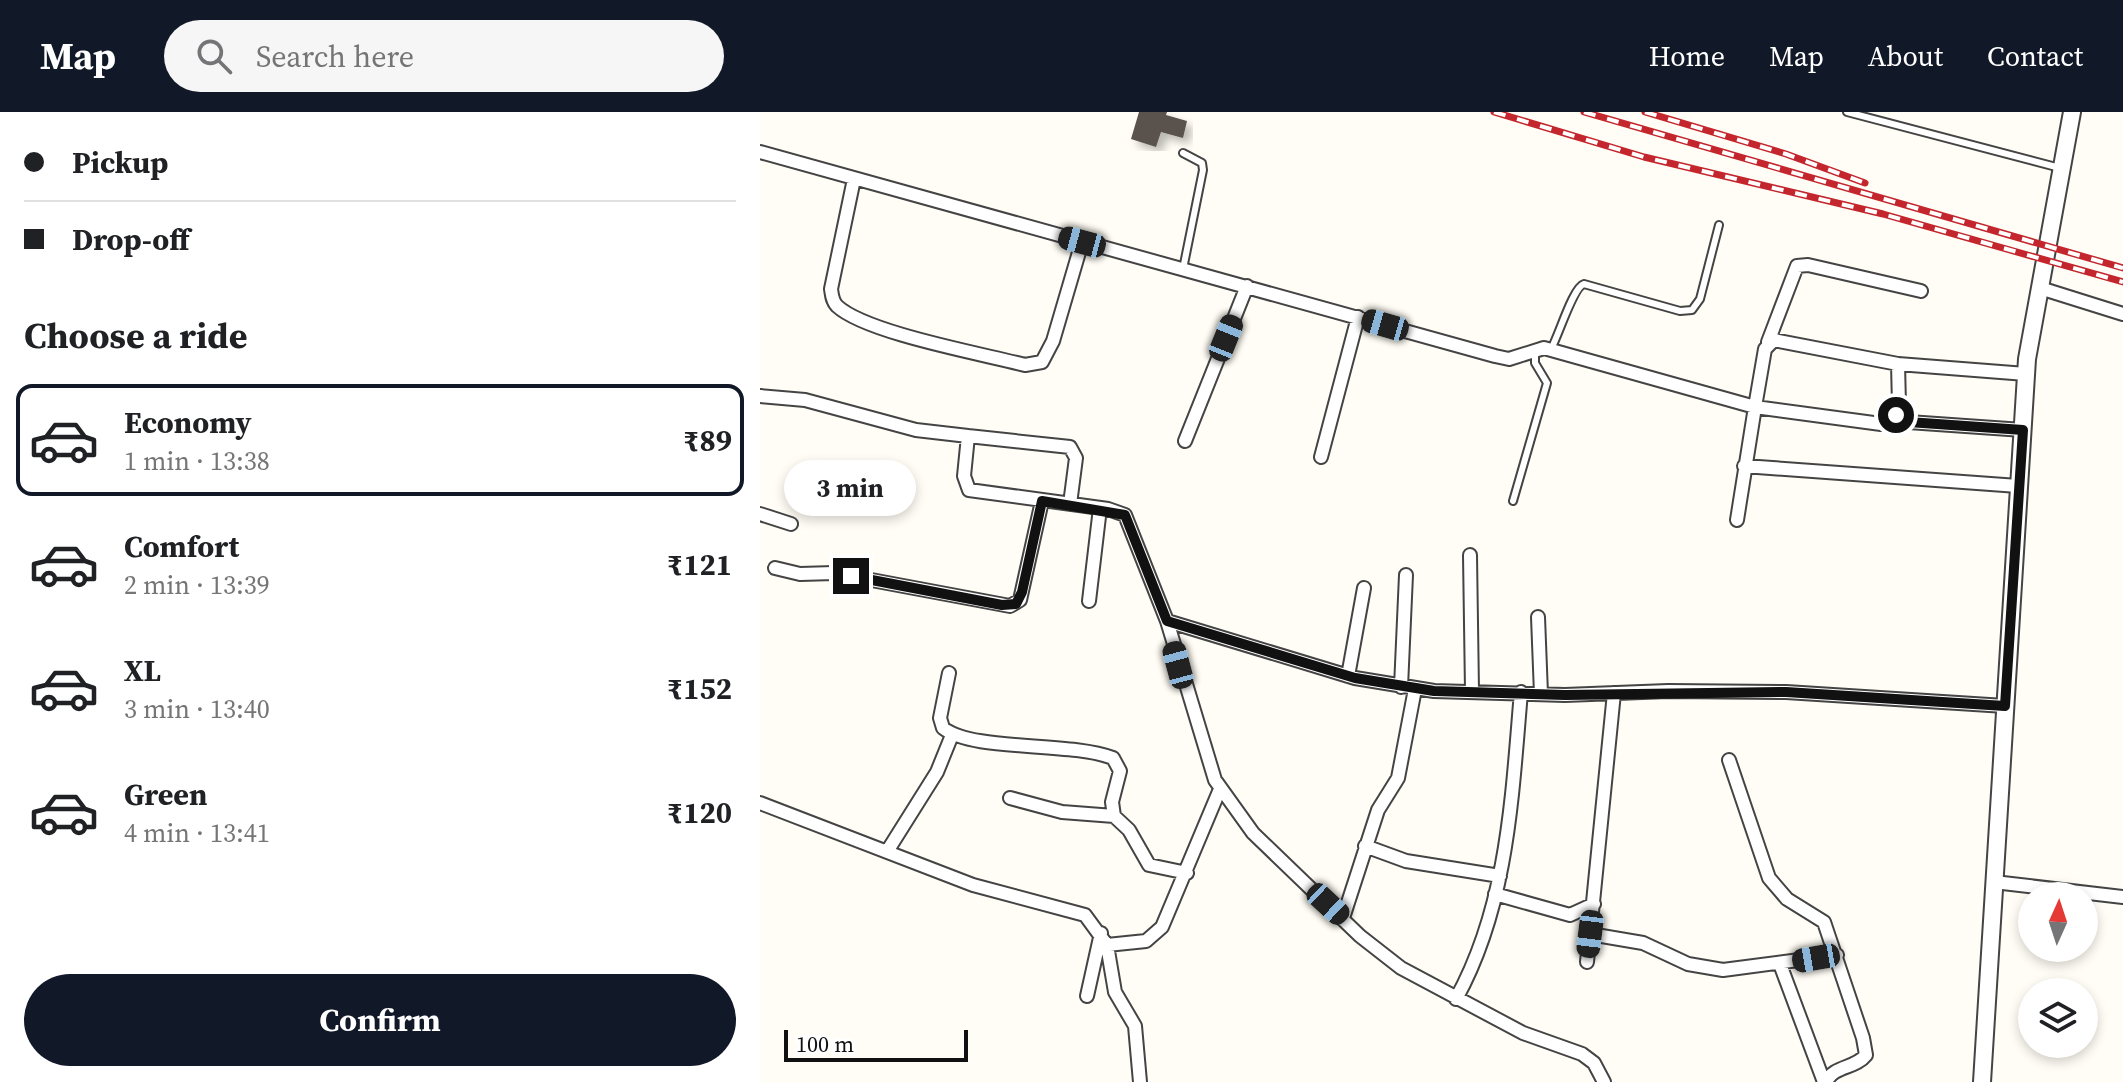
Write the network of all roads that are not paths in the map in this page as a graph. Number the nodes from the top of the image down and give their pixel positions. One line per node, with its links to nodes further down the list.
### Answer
1 (1847, 112): 5 (lane)
2 (2072, 112): 5 (street)
3 (760, 152): 6 (street)
4 (1183, 153): 9 (lane)
5 (2062, 168): 11 (street)
6 (854, 179): 8 (street); 8 (street)
7 (1719, 225): 17 (lane)
8 (1082, 242): 9 (street)
9 (1183, 269): 10 (street)
10 (1247, 286): 14 (street); 25 (street)
11 (2040, 288): 13 (street); 19 (street)
12 (1921, 291): 15 (street)
13 (2123, 314)
14 (1358, 317): 16 (street); 26 (street)
15 (1768, 342): 18 (street); 21 (street)
16 (1535, 348): 17 (street); 30 (lane)
17 (1551, 349): 21 (street)
18 (1898, 364): 19 (street); 22 (street)
19 (2026, 374): 23 (street)
20 (760, 396): 24 (street)
21 (1755, 407): 22 (street); 27 (street)
22 (1894, 421): 23 (street)
23 (2023, 430): 28 (street)
24 (968, 436): 29 (street); 31 (street)
25 (1185, 441)
26 (1321, 457)
27 (1744, 466): 28 (street); 34 (street)
28 (2018, 486): 51 (street)
29 (1042, 501): 31 (street); 37 (street)
30 (1513, 501)
31 (1070, 504): 32 (street)
32 (1100, 508): 40 (street); 42 (street)
33 (760, 514): 35 (street)
34 (1737, 520)
35 (791, 524)
36 (1470, 555): 47 (street)
37 (775, 568)
38 (1406, 575): 45 (street)
39 (1364, 588): 44 (street)
40 (1089, 601)
41 (1538, 617): 50 (street)
42 (1167, 621): 44 (street); 54 (street)
43 (949, 673): 52 (street)
44 (1348, 676): 45 (street)
45 (1401, 687): 46 (street)
46 (1415, 689): 47 (street); 58 (street)
47 (1472, 691): 48 (street)
48 (1521, 692): 50 (street); 61 (street)
49 (1614, 693): 50 (street); 51 (street); 65 (street)
50 (1541, 694)
51 (2005, 706): 62 (street)
52 (952, 735): 57 (street); 59 (street)
53 (1729, 760): 70 (street)
54 (1220, 789): 60 (street); 66 (street)
55 (1010, 798): 57 (street)
56 (760, 803): 59 (street)
57 (1114, 816): 60 (street)
58 (1365, 846): 61 (street); 66 (street)
59 (888, 850): 67 (street)
60 (1187, 873): 69 (street)
61 (1500, 876): 63 (street)
62 (1994, 882): 64 (street); 78 (street)
63 (1495, 894): 65 (street); 74 (street)
64 (2123, 897)
65 (1594, 904): 68 (street)
66 (1343, 918): 74 (street)
67 (1101, 933): 69 (street); 73 (street)
68 (1590, 934): 71 (street); 72 (street)
69 (1107, 945): 75 (street)
70 (1837, 955): 72 (street); 77 (street)
71 (1587, 962)
72 (1780, 964): 77 (street)
73 (1087, 996)
74 (1456, 999): 76 (street)
75 (1140, 1082)
76 (1604, 1082)
77 (1825, 1082)
78 (1982, 1082)

